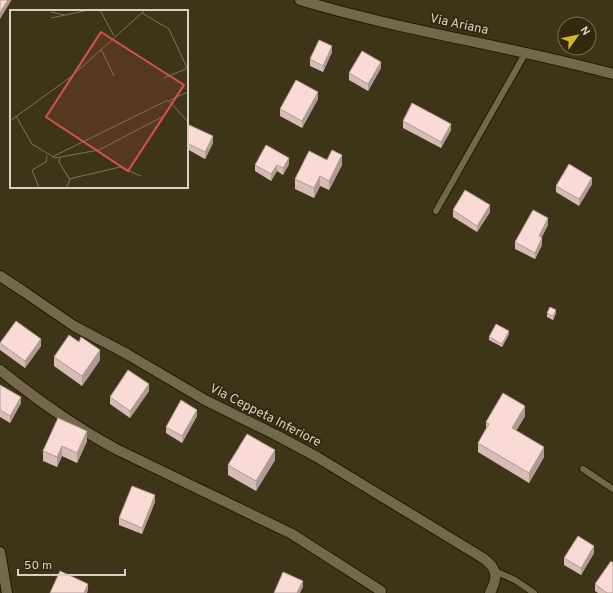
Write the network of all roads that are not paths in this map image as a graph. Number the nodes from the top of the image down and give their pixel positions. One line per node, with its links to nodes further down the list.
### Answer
1 (300, 0): 2 (street, Via Ariana)
2 (526, 52): 3 (street, Via Ariana); 4 (lane)
3 (613, 74)
4 (436, 211)
5 (0, 276): 10 (street, Via Ceppeta Inferiore)
6 (0, 370): 11 (street)
7 (583, 470): 8 (lane)
8 (613, 489)
9 (0, 552): 12 (street)
10 (495, 571): 13 (street); 14 (lane)
11 (381, 591)
12 (7, 593)
13 (490, 593)
14 (534, 593)

